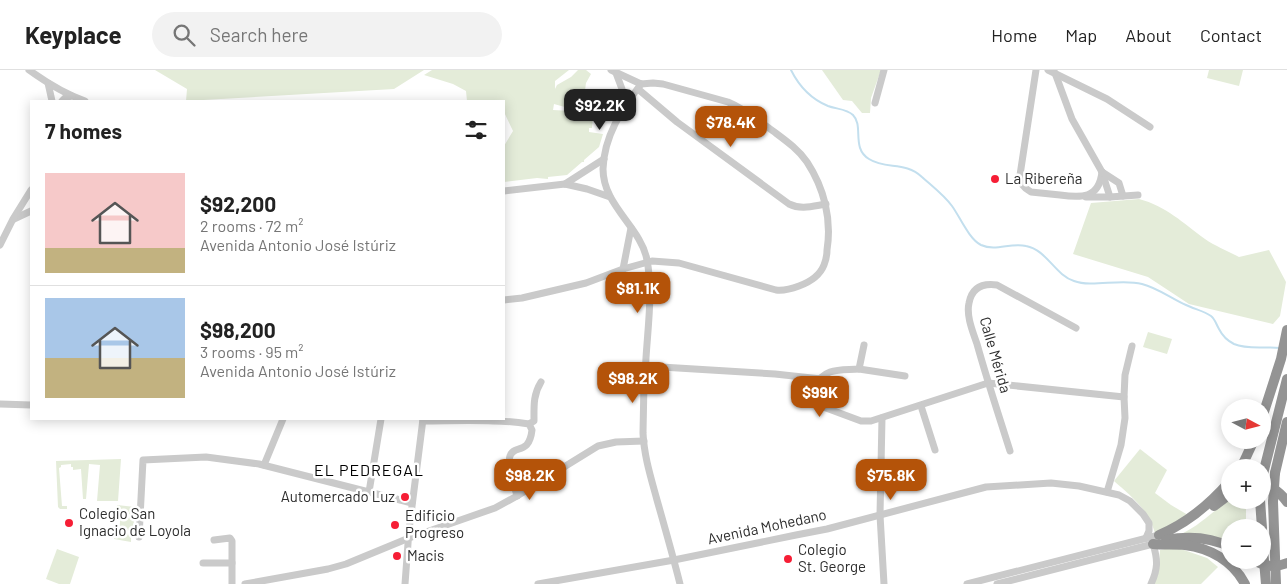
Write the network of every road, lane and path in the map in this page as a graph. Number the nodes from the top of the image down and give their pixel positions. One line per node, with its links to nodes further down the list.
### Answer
1 (29, 70): 6 (street)
2 (884, 70): 12 (street)
3 (1036, 70): 23 (street)
4 (614, 71): 7 (street); 13 (street)
5 (1052, 72): 14 (street); 16 (street)
6 (48, 83): 8 (street); 9 (street)
7 (640, 87): 13 (street); 25 (street); 25 (street)
8 (72, 96): 10 (street); 11 (street)
9 (52, 100)
10 (63, 100)
11 (82, 100)
12 (875, 103)
13 (621, 112): 15 (street)
14 (1150, 127)
15 (604, 159): 17 (street); 22 (street)
16 (1102, 172): 21 (street); 23 (street); 24 (street)
17 (565, 184): 18 (street); 22 (street)
18 (505, 191)
19 (30, 192): 27 (street)
20 (1138, 195): 21 (street)
21 (1123, 196): 24 (street)
22 (610, 197): 28 (street)
23 (1082, 197): 24 (street)
24 (1110, 197)
25 (826, 204): 30 (street)
26 (30, 211): 27 (street)
27 (13, 219): 29 (street)
28 (631, 228): 30 (street); 31 (street)
29 (0, 244)
30 (647, 262): 31 (street); 37 (street)
31 (623, 269): 32 (street)
32 (505, 300)
33 (1076, 328): 43 (street, Calle Mérida)
34 (1287, 330): 45 (highway)
35 (864, 345): 38 (street)
36 (1132, 346): 44 (street)
37 (645, 366): 40 (street); 56 (street)
38 (859, 369): 39 (street); 40 (street)
39 (905, 376)
40 (821, 379): 49 (street)
41 (1287, 379): 59 (highway)
42 (541, 382): 55 (street)
43 (988, 383): 44 (street); 48 (street); 58 (street, Calle Mérida)
44 (1124, 397): 64 (street)
45 (1268, 399)
46 (0, 404): 47 (street)
47 (30, 405)
48 (921, 406): 49 (street); 57 (street)
49 (882, 418): 69 (street)
50 (283, 420): 60 (street)
51 (381, 420): 63 (street)
52 (423, 420): 53 (street); 68 (street)
53 (461, 420): 55 (street)
54 (1287, 422): 92 (highway, bridge)
55 (529, 424): 65 (street)
56 (644, 441): 65 (street); 75 (street)
57 (935, 450)
58 (1010, 451)
59 (1267, 459)
60 (264, 465): 63 (street); 70 (street)
61 (1271, 488): 67 (highway)
62 (1221, 491): 72 (highway)
63 (369, 492): 68 (street)
64 (1107, 492): 69 (street, Avenida Mohedano); 72 (street, Avenida Mohedano)
65 (517, 496): 71 (street)
66 (1221, 499): 72 (highway)
67 (1287, 502)
68 (412, 503): 71 (street)
69 (880, 515): 75 (street, Avenida Mohedano); 86 (street)
70 (139, 537)
71 (408, 538): 82 (street); 83 (street)
72 (1153, 539): 74 (highway); 87 (street); 88 (street); 89 (street, Avenida Mohedano); 90 (highway)
73 (214, 540): 77 (street)
74 (1221, 543)
75 (674, 560): 84 (street, Avenida Mohedano); 85 (street)
76 (203, 563): 77 (street)
77 (232, 563): 81 (street)
78 (1287, 563): 79 (highway, bridge)
79 (1271, 566)
80 (1265, 569): 91 (highway)
81 (232, 584)
82 (245, 584)
83 (405, 584)
84 (538, 584)
85 (680, 584)
86 (884, 584)
87 (966, 584)
88 (997, 584)
89 (1151, 584)
90 (1245, 584)
91 (1266, 584)
92 (1276, 584)

